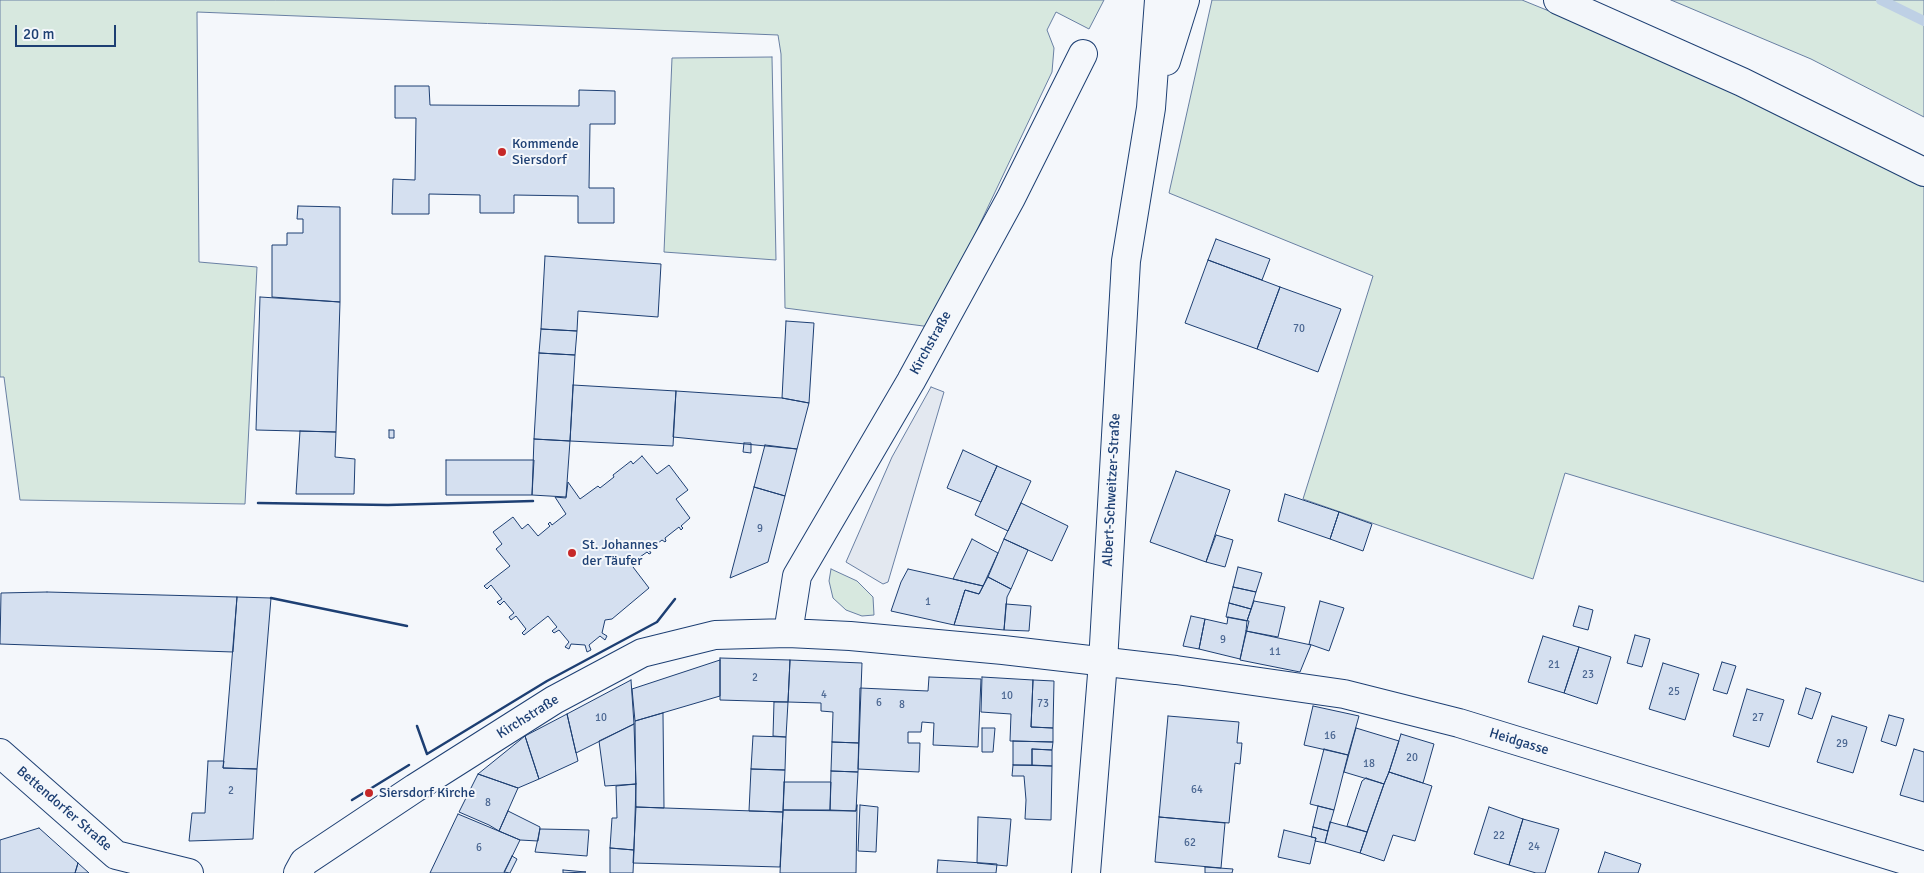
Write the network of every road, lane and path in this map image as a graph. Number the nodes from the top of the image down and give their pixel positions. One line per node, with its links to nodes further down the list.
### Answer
1 (1159, 0): 5 (street, Albert-Schweitzer-Straße)
2 (1184, 0): 5 (street, Albert-Schweitzer-Straße)
3 (1558, 0): 6 (street)
4 (1083, 54): 7 (street, Kirchstraße)
5 (1151, 108): 8 (street, Albert-Schweitzer-Straße)
6 (1924, 172)
7 (788, 633): 8 (street, Kirchstraße); 12 (street, Kirchstraße)
8 (1103, 662): 10 (street, Heidgasse); 13 (street, Albert-Schweitzer-Straße)
9 (0, 753): 11 (street, Bettendorfer Straße)
10 (1924, 866)
11 (189, 873)
12 (298, 873)
13 (1086, 873)

